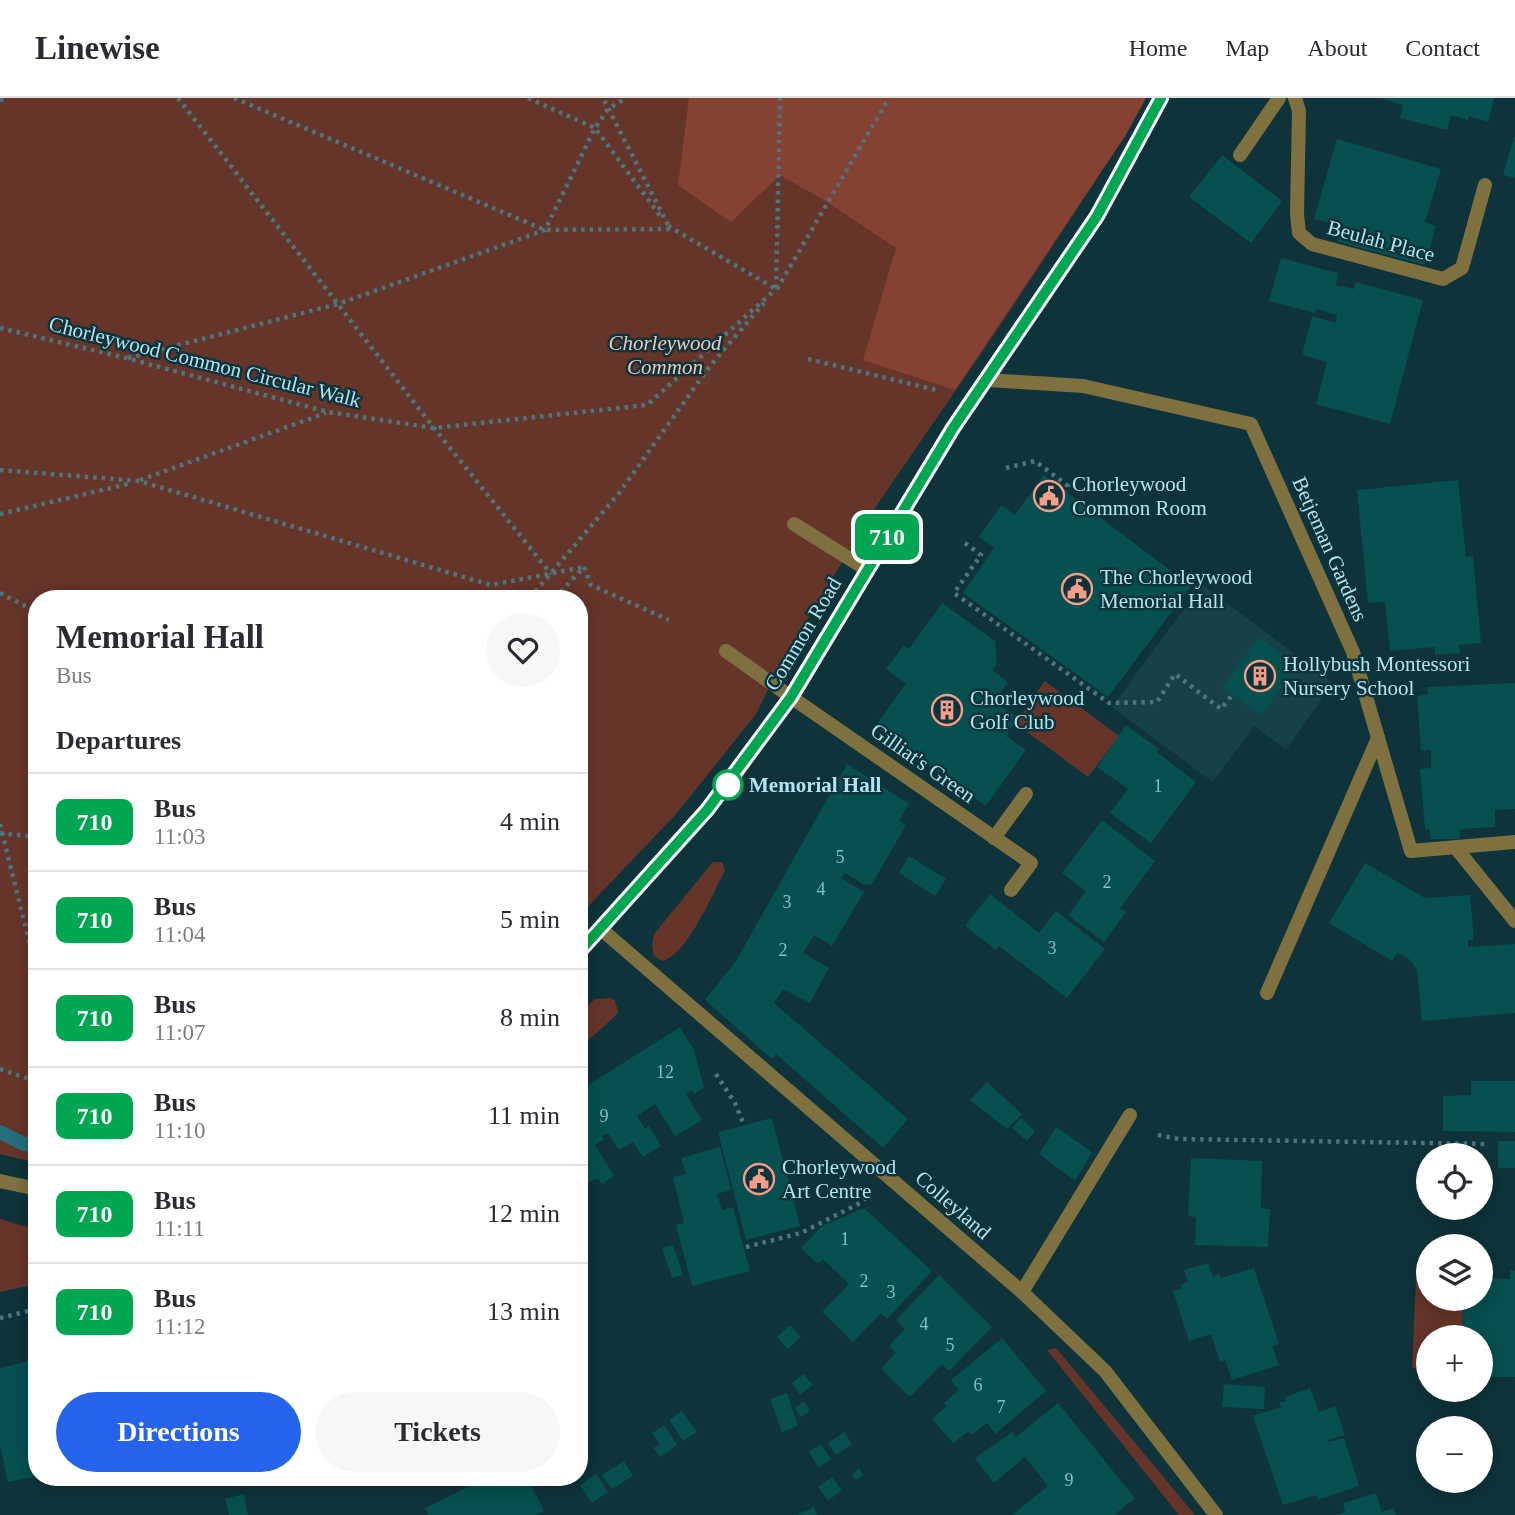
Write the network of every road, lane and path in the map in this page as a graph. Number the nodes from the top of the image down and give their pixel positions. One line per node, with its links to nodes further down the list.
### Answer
1 (8, 98): 12 (path)
2 (178, 98): 20 (path)
3 (234, 98): 18 (path)
4 (528, 98): 14 (path)
5 (603, 98): 13 (path)
6 (626, 98): 13 (path)
7 (780, 98): 19 (path)
8 (889, 98): 19 (path)
9 (1161, 98): 24 (street, Common Road)
10 (1279, 98): 15 (street)
11 (1295, 98): 16 (street, Beulah Place)
12 (0, 100)
13 (608, 109): 14 (path); 17 (path)
14 (595, 128): 17 (path); 18 (path)
15 (1240, 155)
16 (1485, 185)
17 (670, 229): 18 (path); 19 (path)
18 (545, 230): 20 (path)
19 (776, 289): 27 (path, Chorleywood Common Circular Walk); 37 (path)
20 (338, 304): 22 (path); 27 (path)
21 (0, 328): 22 (path, Chorleywood Common Circular Walk)
22 (126, 358): 26 (path, Chorleywood Common Circular Walk)
23 (808, 359): 25 (path)
24 (988, 380): 25 (street, Common Road); 46 (street, Betjeman Gardens)
25 (974, 399): 36 (street, Common Road)
26 (328, 412): 27 (path, Chorleywood Common Circular Walk); 30 (path)
27 (433, 428): 37 (path)
28 (1006, 468): 31 (path)
29 (0, 470): 30 (path)
30 (139, 481): 32 (path); 37 (path)
31 (1065, 491)
32 (0, 514)
33 (794, 524): 36 (street)
34 (965, 543): 44 (path)
35 (584, 567): 37 (path); 39 (path); 42 (path)
36 (866, 569): 45 (street, Common Road)
37 (551, 573): 38 (path)
38 (537, 590)
39 (562, 590)
40 (0, 593): 41 (path)
41 (28, 607)
42 (669, 620)
43 (726, 651): 45 (street, Gilliat's Green)
44 (1232, 695)
45 (791, 697): 51 (street, Gilliat's Green); 56 (street, Common Road)
46 (1378, 738): 53 (street, Betjeman Gardens); 59 (street)
47 (1026, 794): 51 (street)
48 (0, 824): 49 (path)
49 (2, 833): 50 (path); 57 (path)
50 (28, 836)
51 (993, 838): 54 (street, Gilliat's Green)
52 (1515, 842): 53 (street, Betjeman Gardens)
53 (1456, 848): 55 (street)
54 (1011, 890)
55 (1515, 921)
56 (601, 929): 58 (street, Common Road); 65 (street, Colleyland)
57 (28, 937)
58 (588, 943)
59 (1266, 993)
60 (0, 1069): 61 (path)
61 (28, 1079)
62 (1130, 1115): 69 (street)
63 (1158, 1135): 64 (path)
64 (1425, 1143)
65 (888, 1177): 68 (path); 69 (street, Colleyland)
66 (0, 1181): 67 (street)
67 (28, 1186)
68 (746, 1247)
69 (1022, 1292): 72 (street, Colleyland)
70 (28, 1311): 71 (path)
71 (0, 1318)
72 (1216, 1515)

